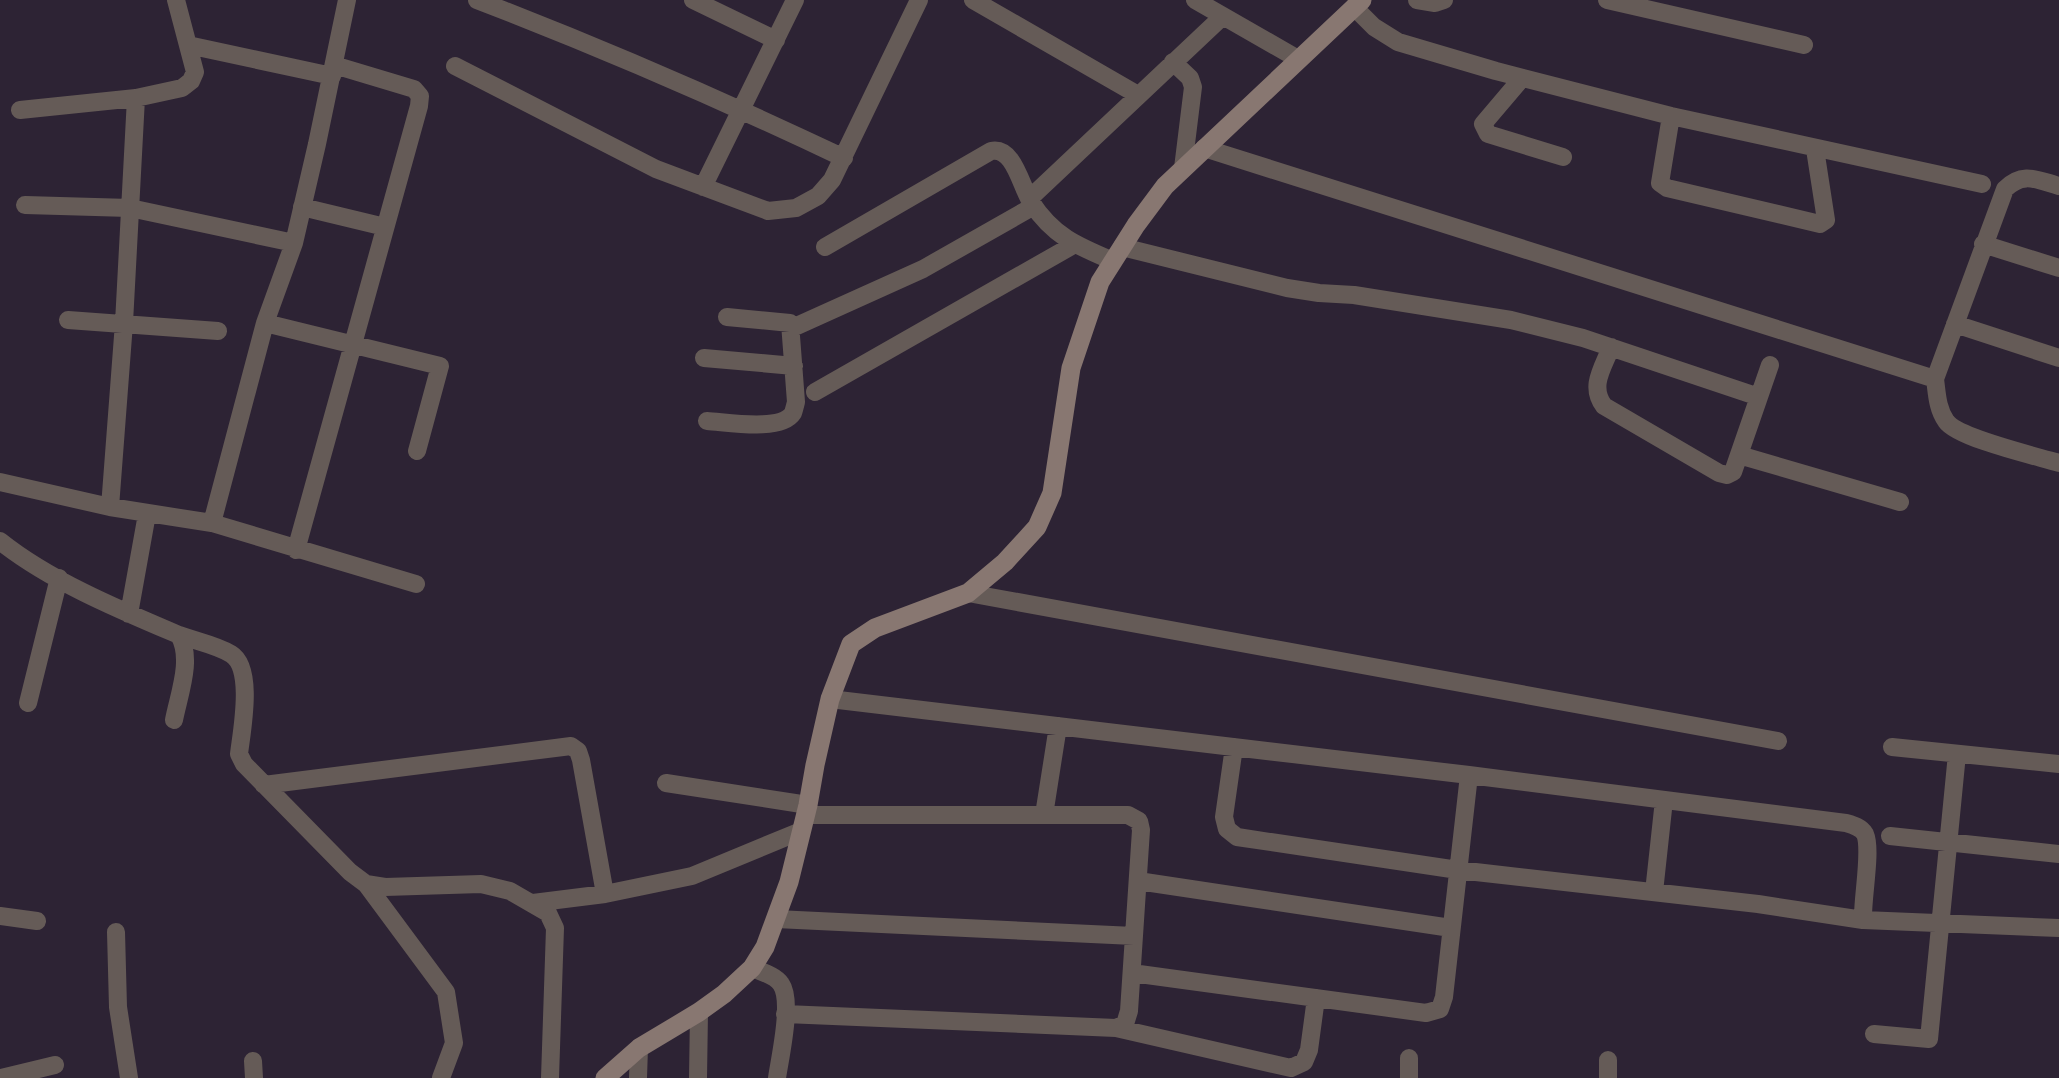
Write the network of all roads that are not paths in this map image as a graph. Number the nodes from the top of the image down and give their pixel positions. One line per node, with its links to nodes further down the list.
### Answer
1 (176, 0): 15 (street)
2 (347, 0): 20 (street)
3 (477, 0): 24 (street)
4 (693, 0): 14 (street)
5 (796, 0): 14 (street)
6 (919, 0): 29 (street)
7 (973, 0): 22 (street)
8 (1417, 0): 9 (street)
9 (1444, 0)
10 (1607, 0): 16 (street)
11 (1200, 1): 13 (street)
12 (1358, 3): 17 (main road); 21 (street)
13 (1223, 16): 17 (street); 18 (street)
14 (776, 40): 24 (street)
15 (188, 45): 20 (street); 23 (street)
16 (1804, 46)
17 (1298, 60): 27 (main road)
18 (1173, 62): 22 (street); 31 (street)
19 (454, 66): 34 (street)
20 (333, 71): 37 (street); 39 (street)
21 (1522, 78): 26 (street); 30 (street)
22 (1138, 95): 35 (street)
23 (136, 98): 25 (street); 38 (street)
24 (741, 109): 29 (street); 34 (street)
25 (20, 110)
26 (1671, 116): 28 (street); 28 (street)
27 (1204, 148): 31 (main road); 59 (street)
28 (1815, 149): 32 (street)
29 (844, 158): 34 (street)
30 (1563, 158)
31 (1183, 168): 44 (main road)
32 (1982, 184)
33 (2059, 186): 42 (street)
34 (703, 187)
35 (1031, 203): 41 (street); 43 (street); 51 (street)
36 (25, 205): 38 (street)
37 (302, 207): 39 (street); 40 (street)
38 (130, 208): 40 (street); 48 (street)
39 (385, 227): 53 (street)
40 (294, 243): 49 (street)
41 (1075, 244): 44 (street); 60 (street)
42 (1983, 244): 45 (street); 50 (street)
43 (824, 247)
44 (1118, 254): 54 (street); 75 (main road)
45 (2059, 268)
46 (727, 317): 51 (street)
47 (68, 320): 48 (street)
48 (124, 323): 52 (street); 68 (street)
49 (265, 323): 53 (street); 70 (street)
50 (1955, 324): 56 (street); 59 (street)
51 (790, 329): 58 (street)
52 (218, 331)
53 (352, 344): 63 (street); 72 (street)
54 (1611, 348): 61 (street); 64 (street)
55 (704, 358): 58 (street)
56 (2059, 358)
57 (1770, 365): 61 (street)
58 (794, 366): 62 (street)
59 (1935, 379): 65 (street)
60 (815, 392)
61 (1759, 397): 64 (street)
62 (707, 421)
63 (417, 451)
64 (1739, 455): 67 (street)
65 (2059, 463)
66 (0, 482): 68 (street)
67 (1900, 502)
68 (110, 507): 69 (street)
69 (146, 514): 70 (street); 76 (street)
70 (212, 523): 72 (street)
71 (0, 541): 73 (street)
72 (296, 550): 74 (street)
73 (59, 578): 76 (street); 79 (street)
74 (416, 584)
75 (968, 593): 78 (main road); 82 (street)
76 (129, 614): 77 (street)
77 (178, 635): 80 (street); 89 (street)
78 (830, 699): 81 (street); 92 (main road)
79 (28, 703)
80 (174, 720)
81 (1058, 726): 83 (street); 91 (street)
82 (1779, 741)
83 (1234, 747): 87 (street); 96 (street)
84 (1892, 747): 85 (street)
85 (1957, 754): 86 (street); 94 (street)
86 (2059, 764)
87 (1469, 775): 90 (street); 96 (street)
88 (666, 783): 92 (street)
89 (264, 785): 98 (street); 100 (street)
90 (1664, 800): 99 (street); 104 (street)
91 (1044, 815): 92 (street); 97 (street)
92 (805, 817): 100 (street); 103 (main road)
93 (1890, 836): 94 (street)
94 (1947, 842): 95 (street); 106 (street)
95 (2059, 854)
96 (1458, 870): 99 (street); 107 (street)
97 (1138, 881): 107 (street); 110 (street)
98 (366, 884): 101 (street); 123 (street)
99 (1654, 892): 104 (street)
100 (605, 894): 101 (street)
101 (533, 903): 124 (street)
102 (0, 916): 105 (street)
103 (776, 919): 110 (street); 111 (main road)
104 (1863, 919): 106 (street)
105 (37, 922)
106 (1940, 923): 108 (street); 117 (street)
107 (1451, 928): 113 (street)
108 (2059, 928)
109 (116, 932): 122 (street)
110 (1134, 936): 112 (street)
111 (752, 968): 114 (main road); 115 (street)
112 (1132, 973): 113 (street); 116 (street)
113 (1316, 998): 116 (street)
114 (699, 1012): 118 (main road); 127 (street)
115 (785, 1014): 116 (street); 128 (street)
116 (1116, 1028)
117 (1874, 1034)
118 (639, 1048): 125 (main road); 126 (street)
119 (1409, 1058): 129 (street)
120 (55, 1065): 121 (street)
121 (1, 1078)
122 (129, 1078)
123 (441, 1078)
124 (550, 1078)
125 (605, 1078)
126 (638, 1078)
127 (698, 1078)
128 (777, 1078)
129 (1409, 1078)

